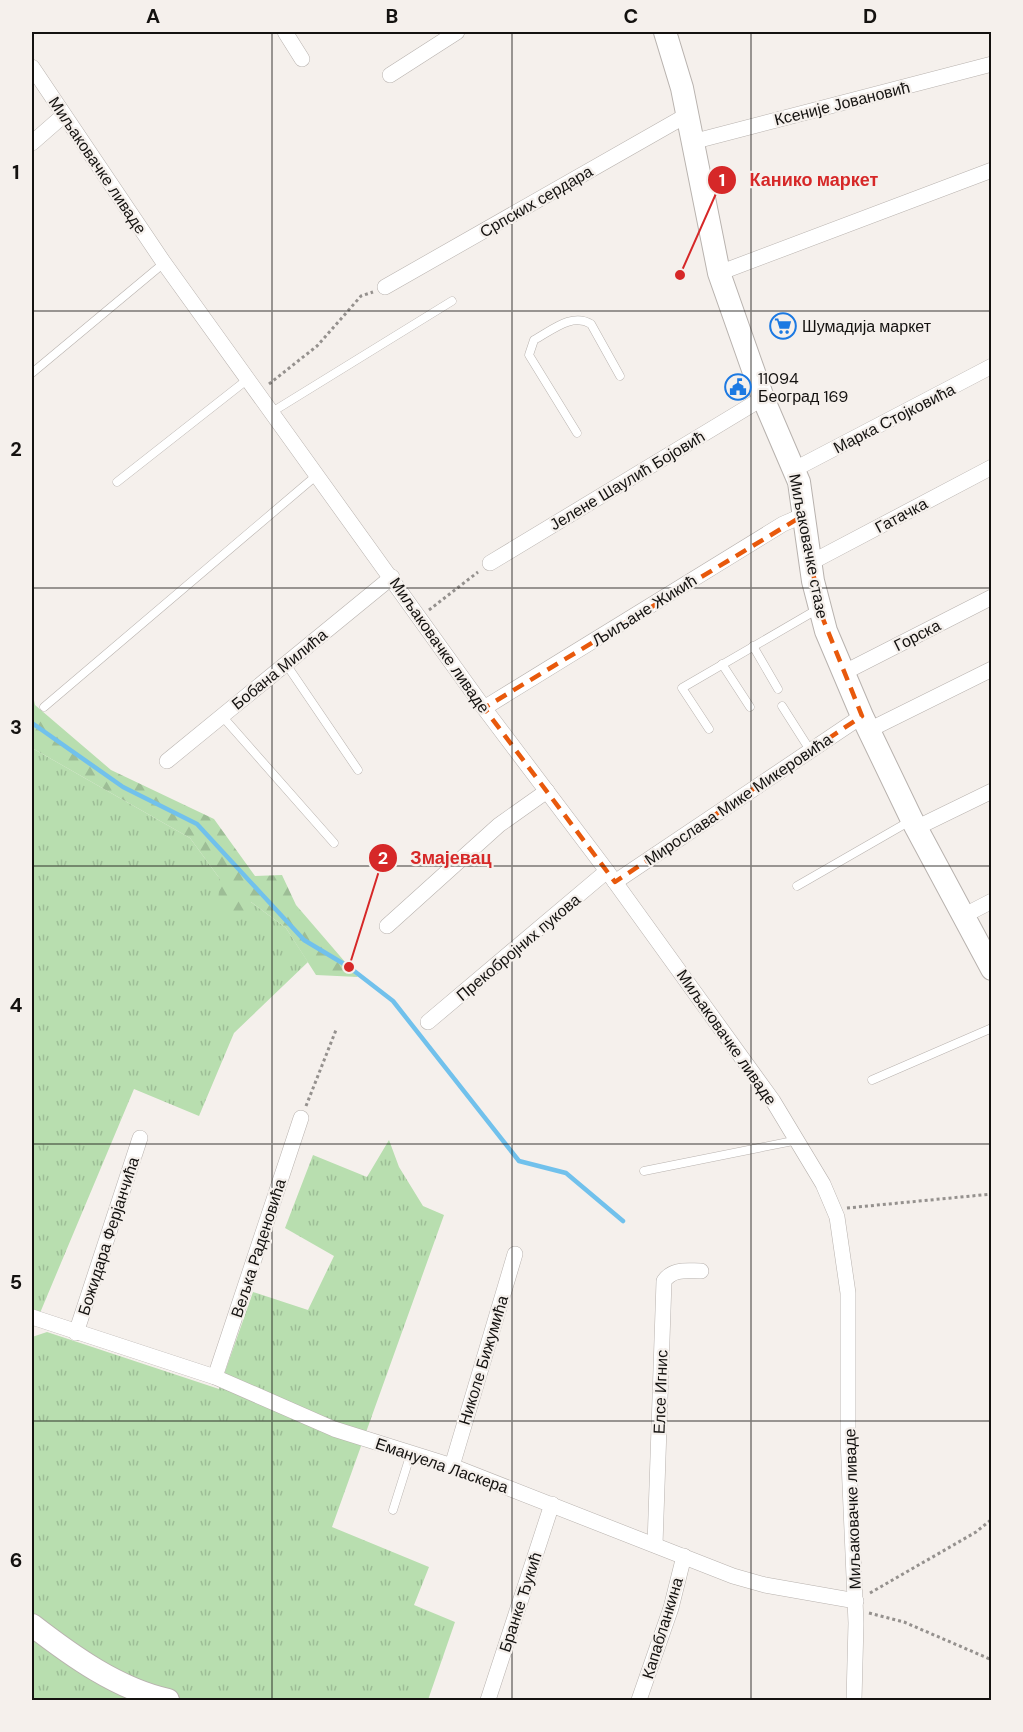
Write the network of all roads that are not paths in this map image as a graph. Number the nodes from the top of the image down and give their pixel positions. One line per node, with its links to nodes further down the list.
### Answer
1 (285, 32): 4 (street)
2 (457, 32): 7 (street)
3 (665, 32): 9 (street, Миљаковачке стазе)
4 (302, 59)
5 (992, 64): 10 (street, Ксеније Јовановић)
6 (32, 67): 8 (street, Миљаковачке ливаде)
7 (390, 75)
8 (64, 115): 11 (street); 13 (street, Миљаковачке ливаде)
9 (687, 115): 10 (street, Миљаковачке стазе); 15 (street, Српских сердара)
10 (692, 142): 14 (street, Миљаковачке стазе)
11 (32, 143)
12 (992, 170): 14 (street)
13 (164, 263): 18 (lane); 20 (street, Миљаковачке ливаде)
14 (719, 273): 21 (street, Миљаковачке стазе)
15 (385, 287)
16 (452, 301): 22 (lane)
17 (992, 366): 25 (street, Марка Стојковића)
18 (32, 373)
19 (620, 376): 23 (lane)
20 (248, 379): 22 (street, Миљаковачке ливаде); 27 (lane)
21 (763, 398): 25 (street, Миљаковачке стазе); 29 (street, Јелене Шаулић Бојовић)
22 (272, 412): 26 (street, Миљаковачке ливаде)
23 (577, 433)
24 (992, 467): 30 (street, Гатачка)
25 (795, 469): 28 (street, Миљаковачке стазе)
26 (318, 474): 31 (street, Миљаковачке ливаде); 41 (lane)
27 (117, 482)
28 (804, 515): 30 (street, Миљаковачке стазе); 43 (street, Љиљане Жикић)
29 (490, 563)
30 (810, 563): 33 (street, Миљаковачке стазе)
31 (392, 577): 35 (street, Бобана Милића); 43 (street, Миљаковачке ливаде)
32 (992, 597): 38 (street, Горска)
33 (819, 609): 34 (lane); 38 (street, Миљаковачке стазе)
34 (753, 646): 36 (lane); 39 (lane)
35 (286, 664): 44 (street, Бобана Милића); 49 (lane)
36 (722, 664): 42 (lane); 46 (lane)
37 (992, 669): 45 (street, Мирослава Мике Микеровића)
38 (843, 673): 45 (street, Миљаковачке стазе)
39 (778, 689)
40 (782, 705): 47 (lane)
41 (44, 707)
42 (750, 707)
43 (484, 708): 50 (street, Миљаковачке ливаде)
44 (222, 716): 48 (street, Бобана Милића); 53 (lane)
45 (866, 723): 47 (street, Мирослава Мике Микеровића); 52 (street, Миљаковачке стазе)
46 (709, 729)
47 (810, 750): 54 (street, Мирослава Мике Микеровића)
48 (167, 761)
49 (358, 770)
50 (547, 790): 54 (street, Миљаковачке ливаде); 58 (street)
51 (992, 791): 52 (street)
52 (914, 824): 55 (lane); 57 (street, Миљаковачке стазе)
53 (334, 843)
54 (611, 877): 60 (street, Прекобројних пукова); 65 (street, Миљаковачке ливаде)
55 (797, 886)
56 (992, 901): 57 (street)
57 (963, 916): 59 (street, Миљаковачке стазе)
58 (387, 926)
59 (992, 969)
60 (428, 1022)
61 (992, 1028): 62 (lane)
62 (872, 1080)
63 (300, 1118): 71 (street, Вељка Раденовића)
64 (140, 1138): 70 (street, Божидара Ферјанчића)
65 (798, 1140): 66 (lane); 78 (street, Миљаковачке ливаде)
66 (644, 1171)
67 (515, 1254): 73 (street, Николе Бижумића)
68 (701, 1271): 76 (street, Елсе Игнис)
69 (32, 1317): 70 (street, Емануела Ласкера)
70 (76, 1333): 71 (street, Емануела Ласкера)
71 (215, 1377): 72 (street, Емануела Ласкера)
72 (411, 1452): 73 (street, Емануела Ласкера); 75 (lane)
73 (452, 1466): 74 (street, Емануела Ласкера)
74 (552, 1504): 76 (street, Емануела Ласкера); 81 (street, Бранке Ђукић)
75 (393, 1510)
76 (655, 1545): 77 (street, Емануела Ласкера)
77 (684, 1556): 78 (street, Емануела Ласкера); 82 (street, Капабланкина)
78 (855, 1605): 83 (street, Миљаковачке ливаде)
79 (32, 1625): 80 (street)
80 (168, 1701)
81 (488, 1701)
82 (639, 1701)
83 (854, 1701)

